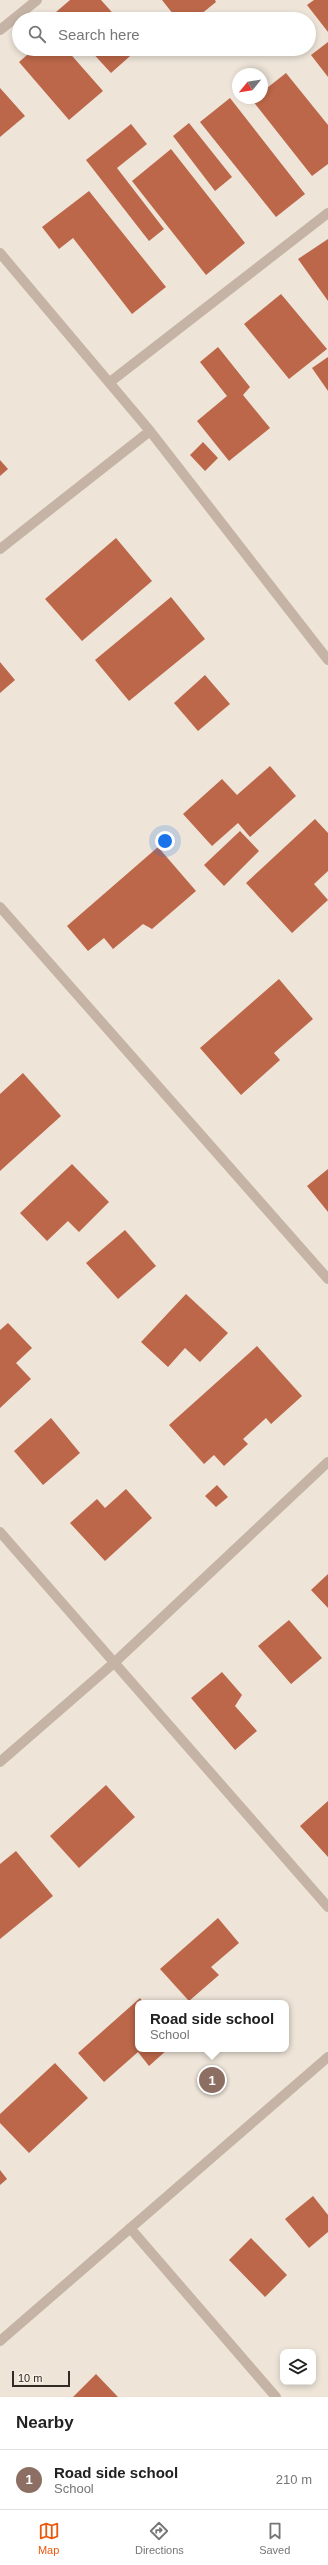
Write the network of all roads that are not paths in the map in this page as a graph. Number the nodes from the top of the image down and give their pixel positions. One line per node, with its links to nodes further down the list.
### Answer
1 (37, 0): 2 (street)
2 (22, 12)
3 (12, 20): 4 (street)
4 (0, 30)
5 (328, 213): 7 (street)
6 (0, 253): 7 (street)
7 (110, 382): 8 (street)
8 (150, 431): 9 (street); 10 (street)
9 (0, 549)
10 (328, 660)
11 (0, 907): 12 (street)
12 (328, 1279)
13 (328, 1462): 15 (street)
14 (0, 1532): 15 (street)
15 (115, 1662): 16 (street); 17 (street)
16 (0, 1762)
17 (328, 1907)
18 (328, 2057): 19 (street)
19 (130, 2228): 20 (street); 21 (street)
20 (0, 2341)
21 (276, 2397)

